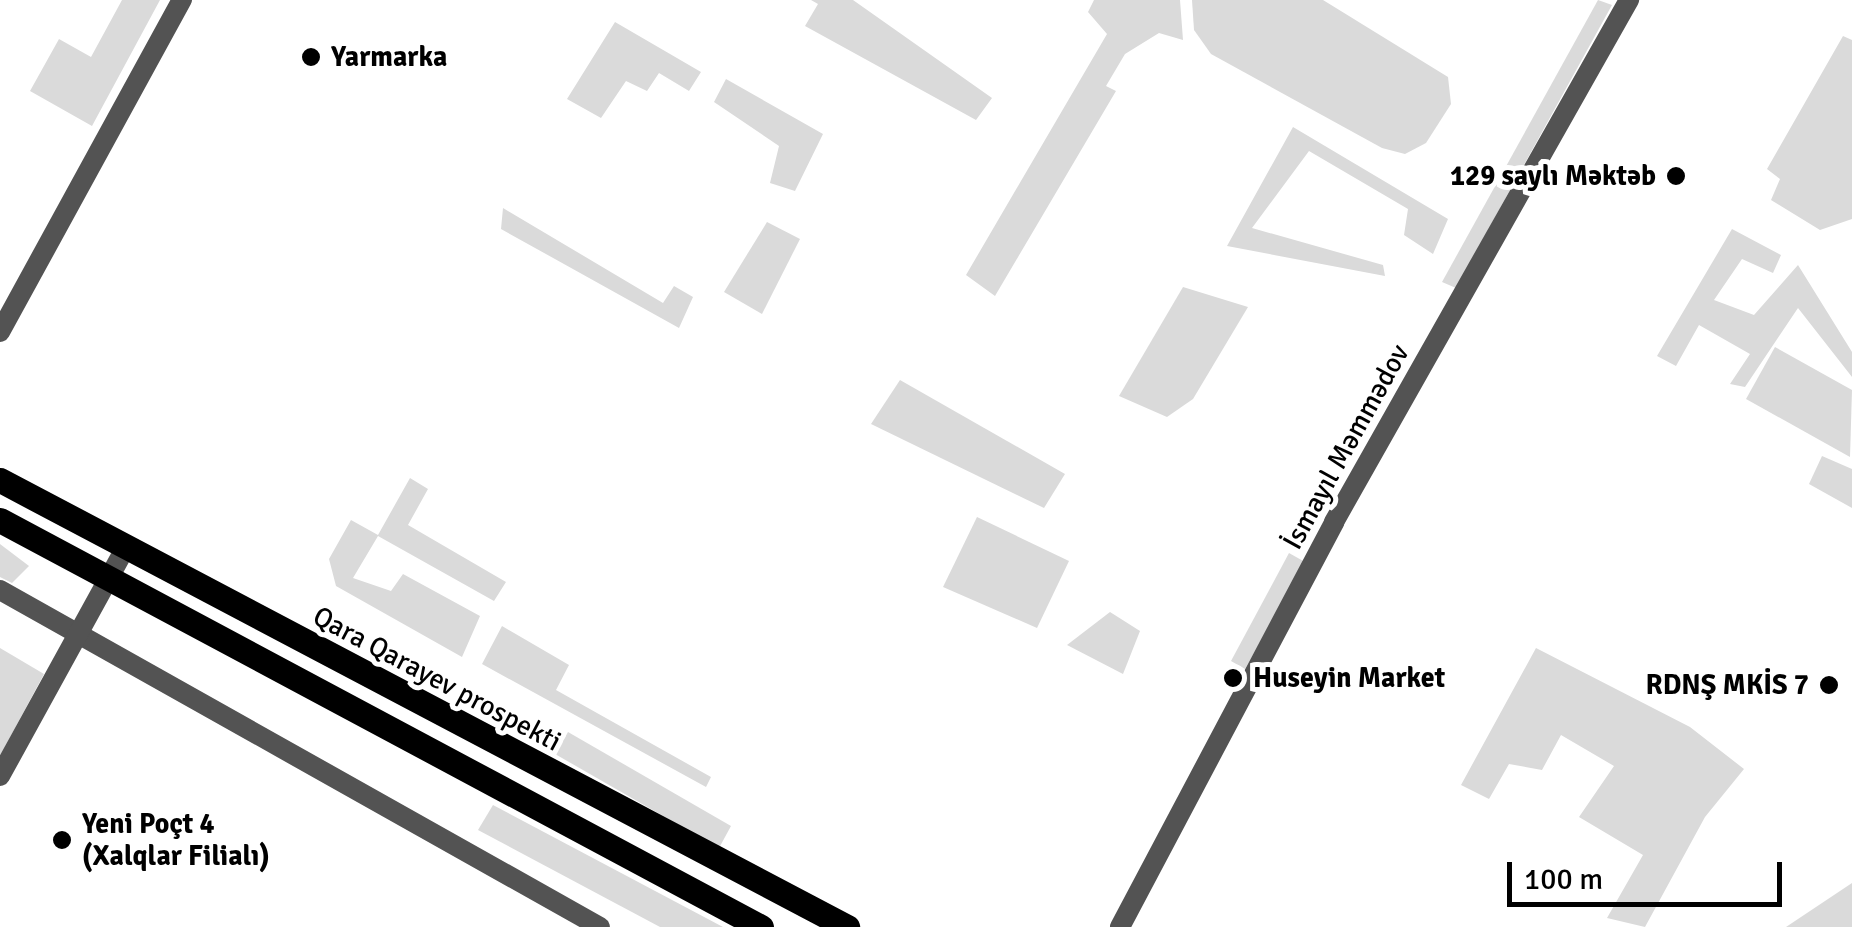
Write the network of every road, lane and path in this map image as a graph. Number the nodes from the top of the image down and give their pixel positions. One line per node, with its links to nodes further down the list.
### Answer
1 (182, 0): 3 (street)
2 (1629, 0): 14 (street, İsmayıl Məmmədov)
3 (0, 332)
4 (0, 480): 6 (main road, Qara Qarayev prospekti)
5 (0, 520): 7 (main road)
6 (125, 549): 7 (street); 13 (main road, Qara Qarayev prospekti)
7 (108, 578): 9 (street); 12 (main road)
8 (0, 590): 9 (street)
9 (75, 634): 10 (street); 11 (street)
10 (0, 776)
11 (600, 927)
12 (761, 927)
13 (847, 927)
14 (1120, 927)

